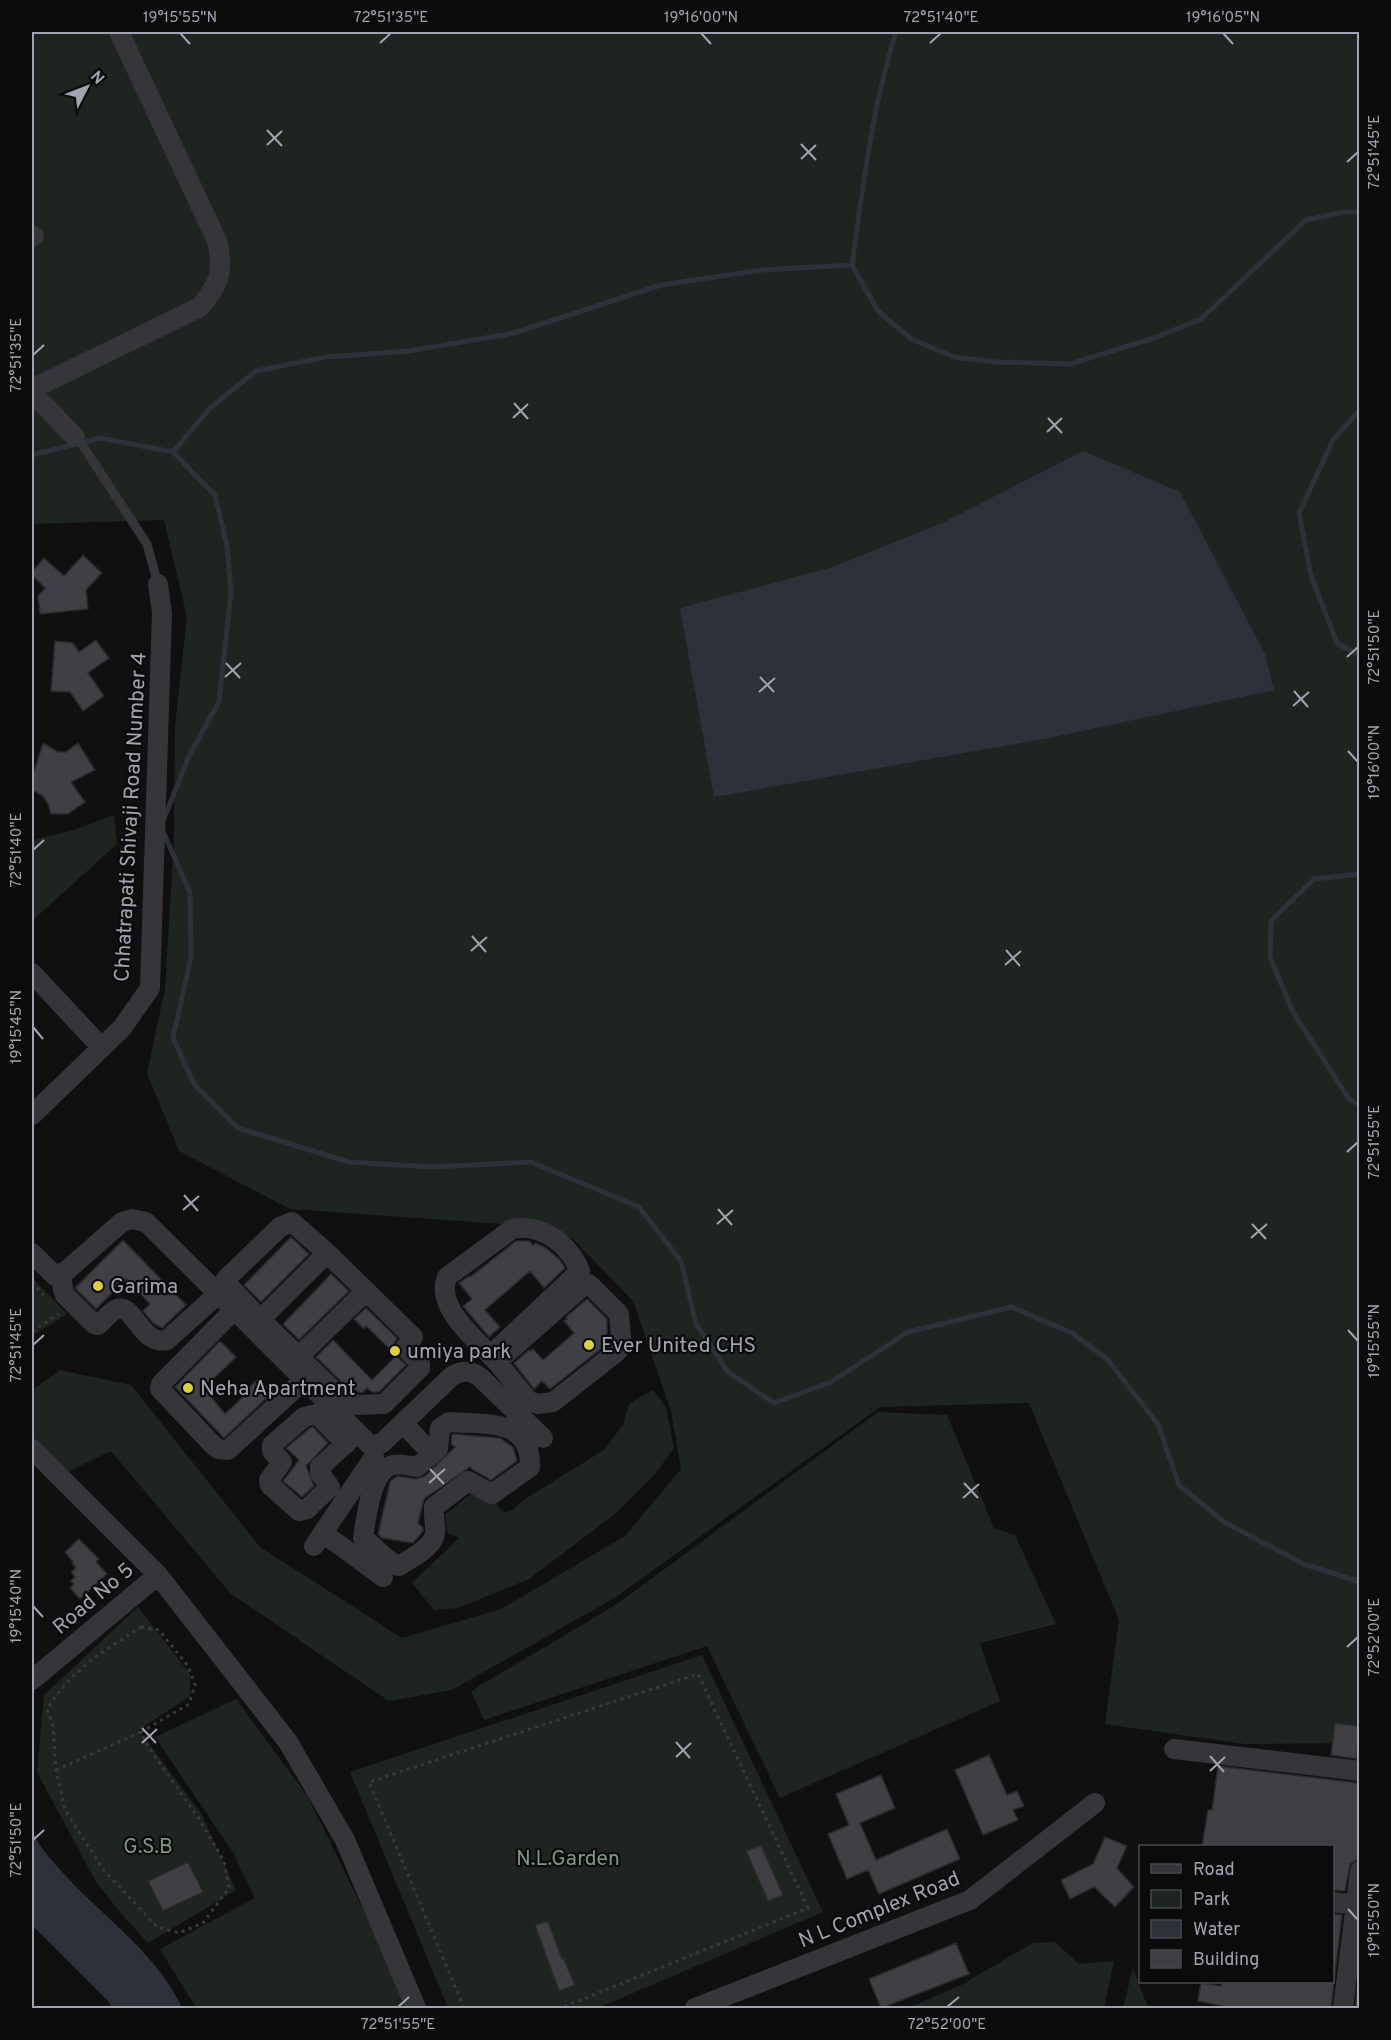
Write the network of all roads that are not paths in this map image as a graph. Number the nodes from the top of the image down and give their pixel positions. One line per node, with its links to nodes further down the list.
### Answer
1 (119, 32): 2 (street)
2 (32, 391): 3 (street)
3 (80, 443): 4 (lane)
4 (158, 584): 6 (street, Chhatrapati Shivaji Road Number 4)
5 (32, 973): 6 (street)
6 (102, 1048): 7 (street, Chhatrapati Shivaji Road Number 4)
7 (32, 1115)
8 (32, 1253): 10 (street)
9 (327, 1253): 11 (street); 14 (street); 14 (street)
10 (61, 1273): 12 (street); 12 (street)
11 (366, 1291): 16 (street); 16 (street)
12 (218, 1294): 13 (street)
13 (234, 1310): 14 (street); 18 (street)
14 (256, 1324): 16 (street)
15 (494, 1359): 15 (street); 15 (street); 17 (street)
16 (294, 1361): 18 (street)
17 (477, 1375): 19 (street); 20 (street)
18 (304, 1380): 22 (street)
19 (403, 1423): 22 (street); 23 (street)
20 (543, 1438)
21 (32, 1449): 24 (street)
22 (365, 1451): 22 (street); 23 (street); 23 (street); 25 (street)
23 (432, 1454)
24 (158, 1575): 26 (street, Road No 5); 33 (street)
25 (383, 1577)
26 (32, 1680)
27 (1174, 1749): 28 (street)
28 (1359, 1772)
29 (1095, 1803): 34 (street, N L Complex Road)
30 (1359, 1871): 32 (street)
31 (1334, 1902): 32 (street)
32 (1358, 1905): 35 (street)
33 (416, 2008)
34 (695, 2008)
35 (1343, 2008)

